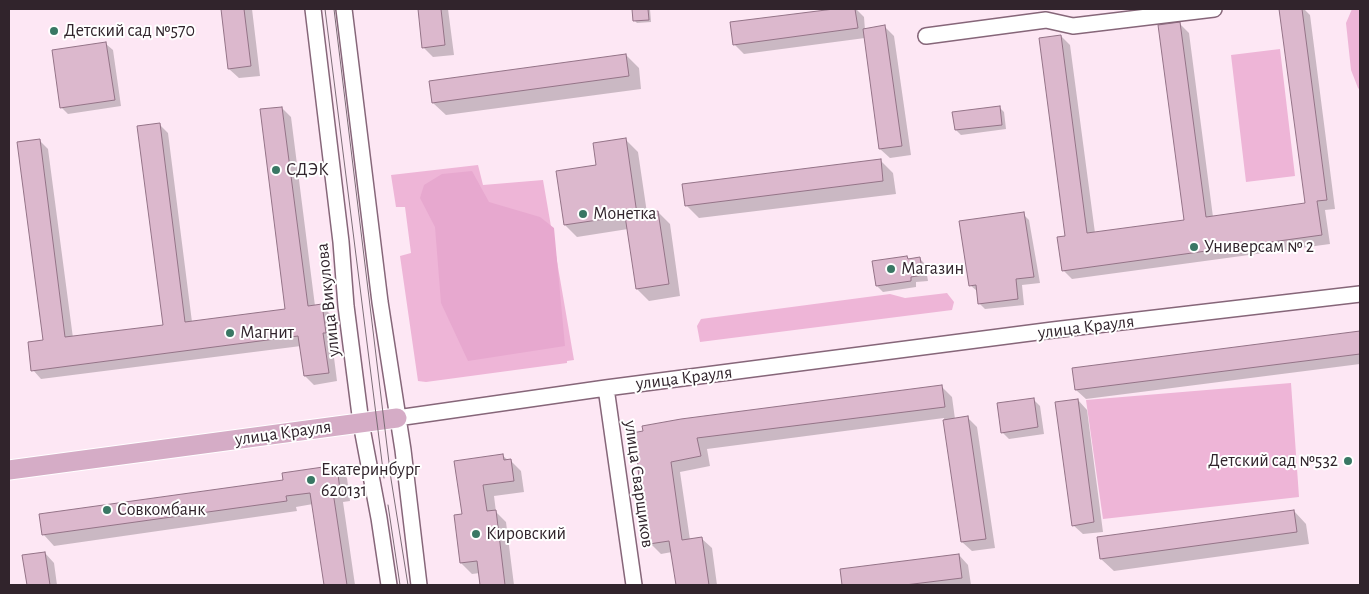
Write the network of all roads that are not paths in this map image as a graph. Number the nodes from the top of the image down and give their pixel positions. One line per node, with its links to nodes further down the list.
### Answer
1 (314, 9): 8 (street, улица Викулова)
2 (344, 9): 7 (street)
3 (1214, 9): 4 (street)
4 (926, 36)
5 (1360, 294): 6 (street, улица Крауля)
6 (606, 388): 7 (street, улица Крауля); 12 (street, улица Сварщиков)
7 (398, 418): 8 (main road, улица Крауля); 11 (street)
8 (361, 423): 9 (main road, улица Крауля); 10 (street, улица Викулова)
9 (9, 470)
10 (388, 585)
11 (419, 585)
12 (634, 585)

